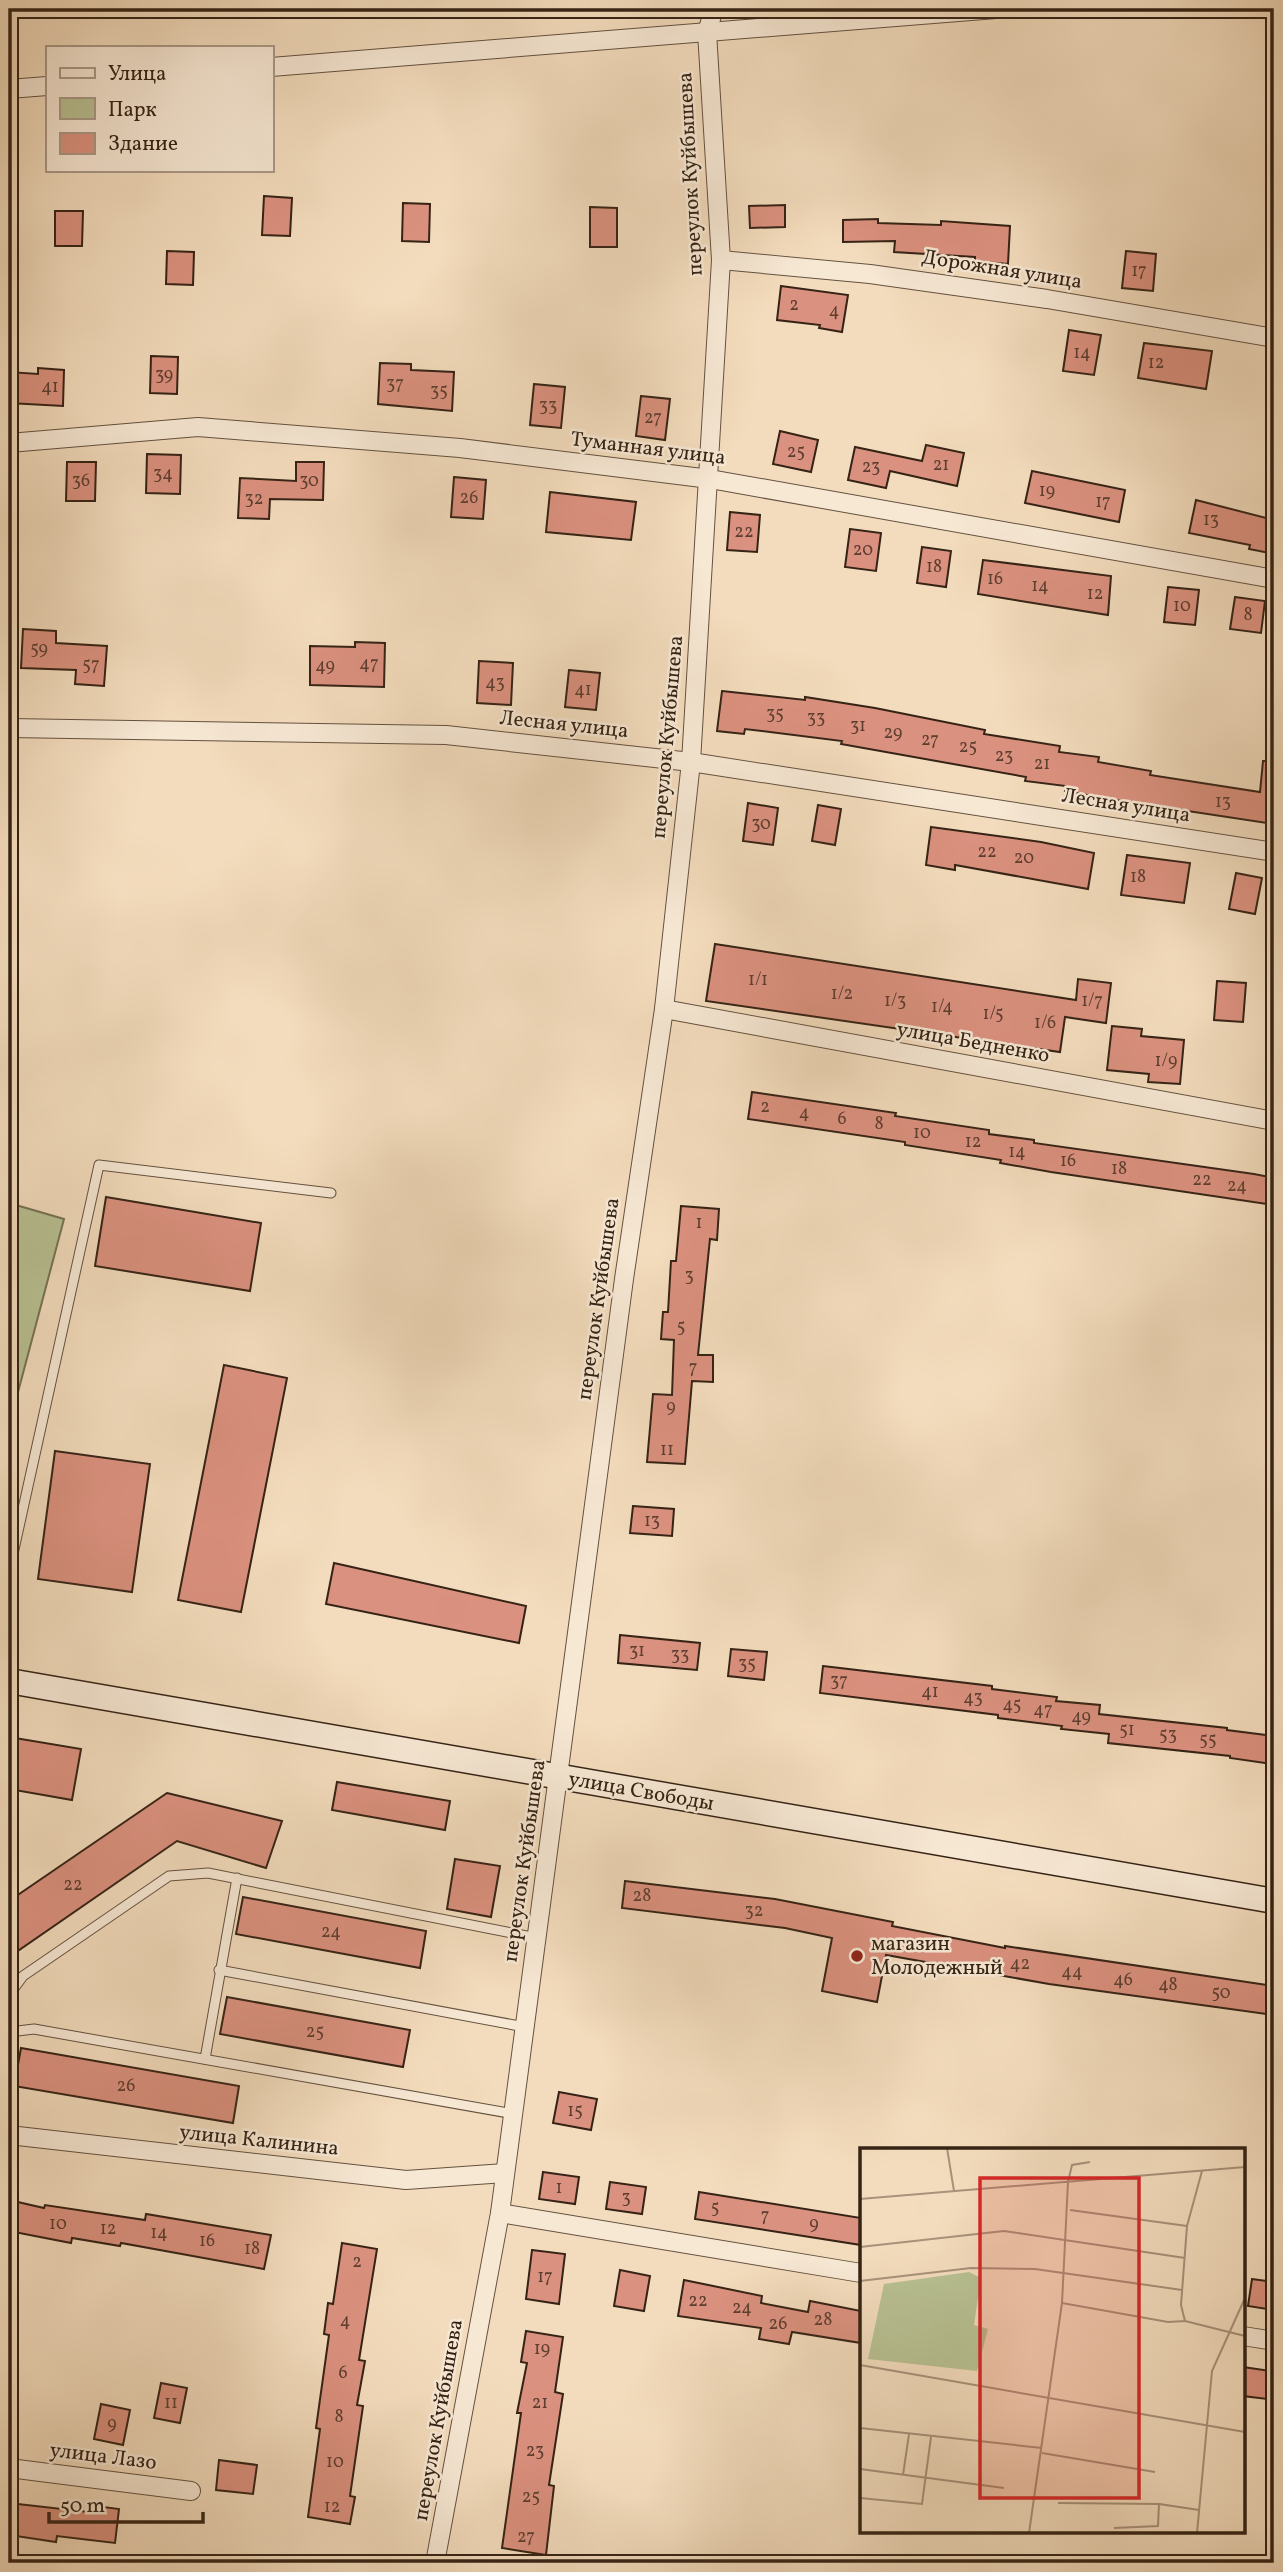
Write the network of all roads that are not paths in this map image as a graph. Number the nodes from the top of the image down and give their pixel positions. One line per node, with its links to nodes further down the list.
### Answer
1 (714, 9): 3 (street)
2 (996, 9): 3 (street)
3 (707, 32): 4 (street); 7 (street, переулок Куйбышева)
4 (273, 67)
5 (46, 86): 6 (street)
6 (9, 89)
7 (721, 261): 8 (street, Дорожная улица); 10 (street, переулок Куйбышева)
8 (1274, 338)
9 (9, 443): 10 (street, Туманная улица)
10 (710, 479): 11 (street, Туманная улица); 13 (street, переулок Куйбышева)
11 (1274, 579)
12 (9, 728): 13 (street, Лесная улица)
13 (691, 762): 14 (street, Лесная улица); 15 (street, переулок Куйбышева)
14 (1274, 852)
15 (664, 1009): 16 (street, улица Бедненко); 20 (street, переулок Куйбышева)
16 (1274, 1121)
17 (331, 1194): 18 (lane)
18 (9, 1572)
19 (9, 1681): 20 (main road, улица Свободы)
20 (559, 1778): 22 (main road, улица Свободы); 23 (street, переулок Куйбышева)
21 (237, 1878): 23 (lane); 24 (lane); 25 (lane)
22 (1274, 1901)
23 (537, 1938): 26 (street, переулок Куйбышева)
24 (219, 1970): 26 (lane); 28 (lane)
25 (9, 1995)
26 (526, 2027): 29 (street, переулок Куйбышева)
27 (9, 2032): 28 (lane)
28 (205, 2059): 29 (lane)
29 (513, 2114): 31 (street, переулок Куйбышева)
30 (9, 2135): 31 (street, улица Калинина)
31 (505, 2173): 32 (street, переулок Куйбышева)
32 (500, 2213): 33 (street); 38 (street, переулок Куйбышева)
33 (860, 2273)
34 (1244, 2336): 35 (street)
35 (1274, 2341)
36 (9, 2468): 37 (street, улица Лазо)
37 (191, 2491)
38 (435, 2563)

